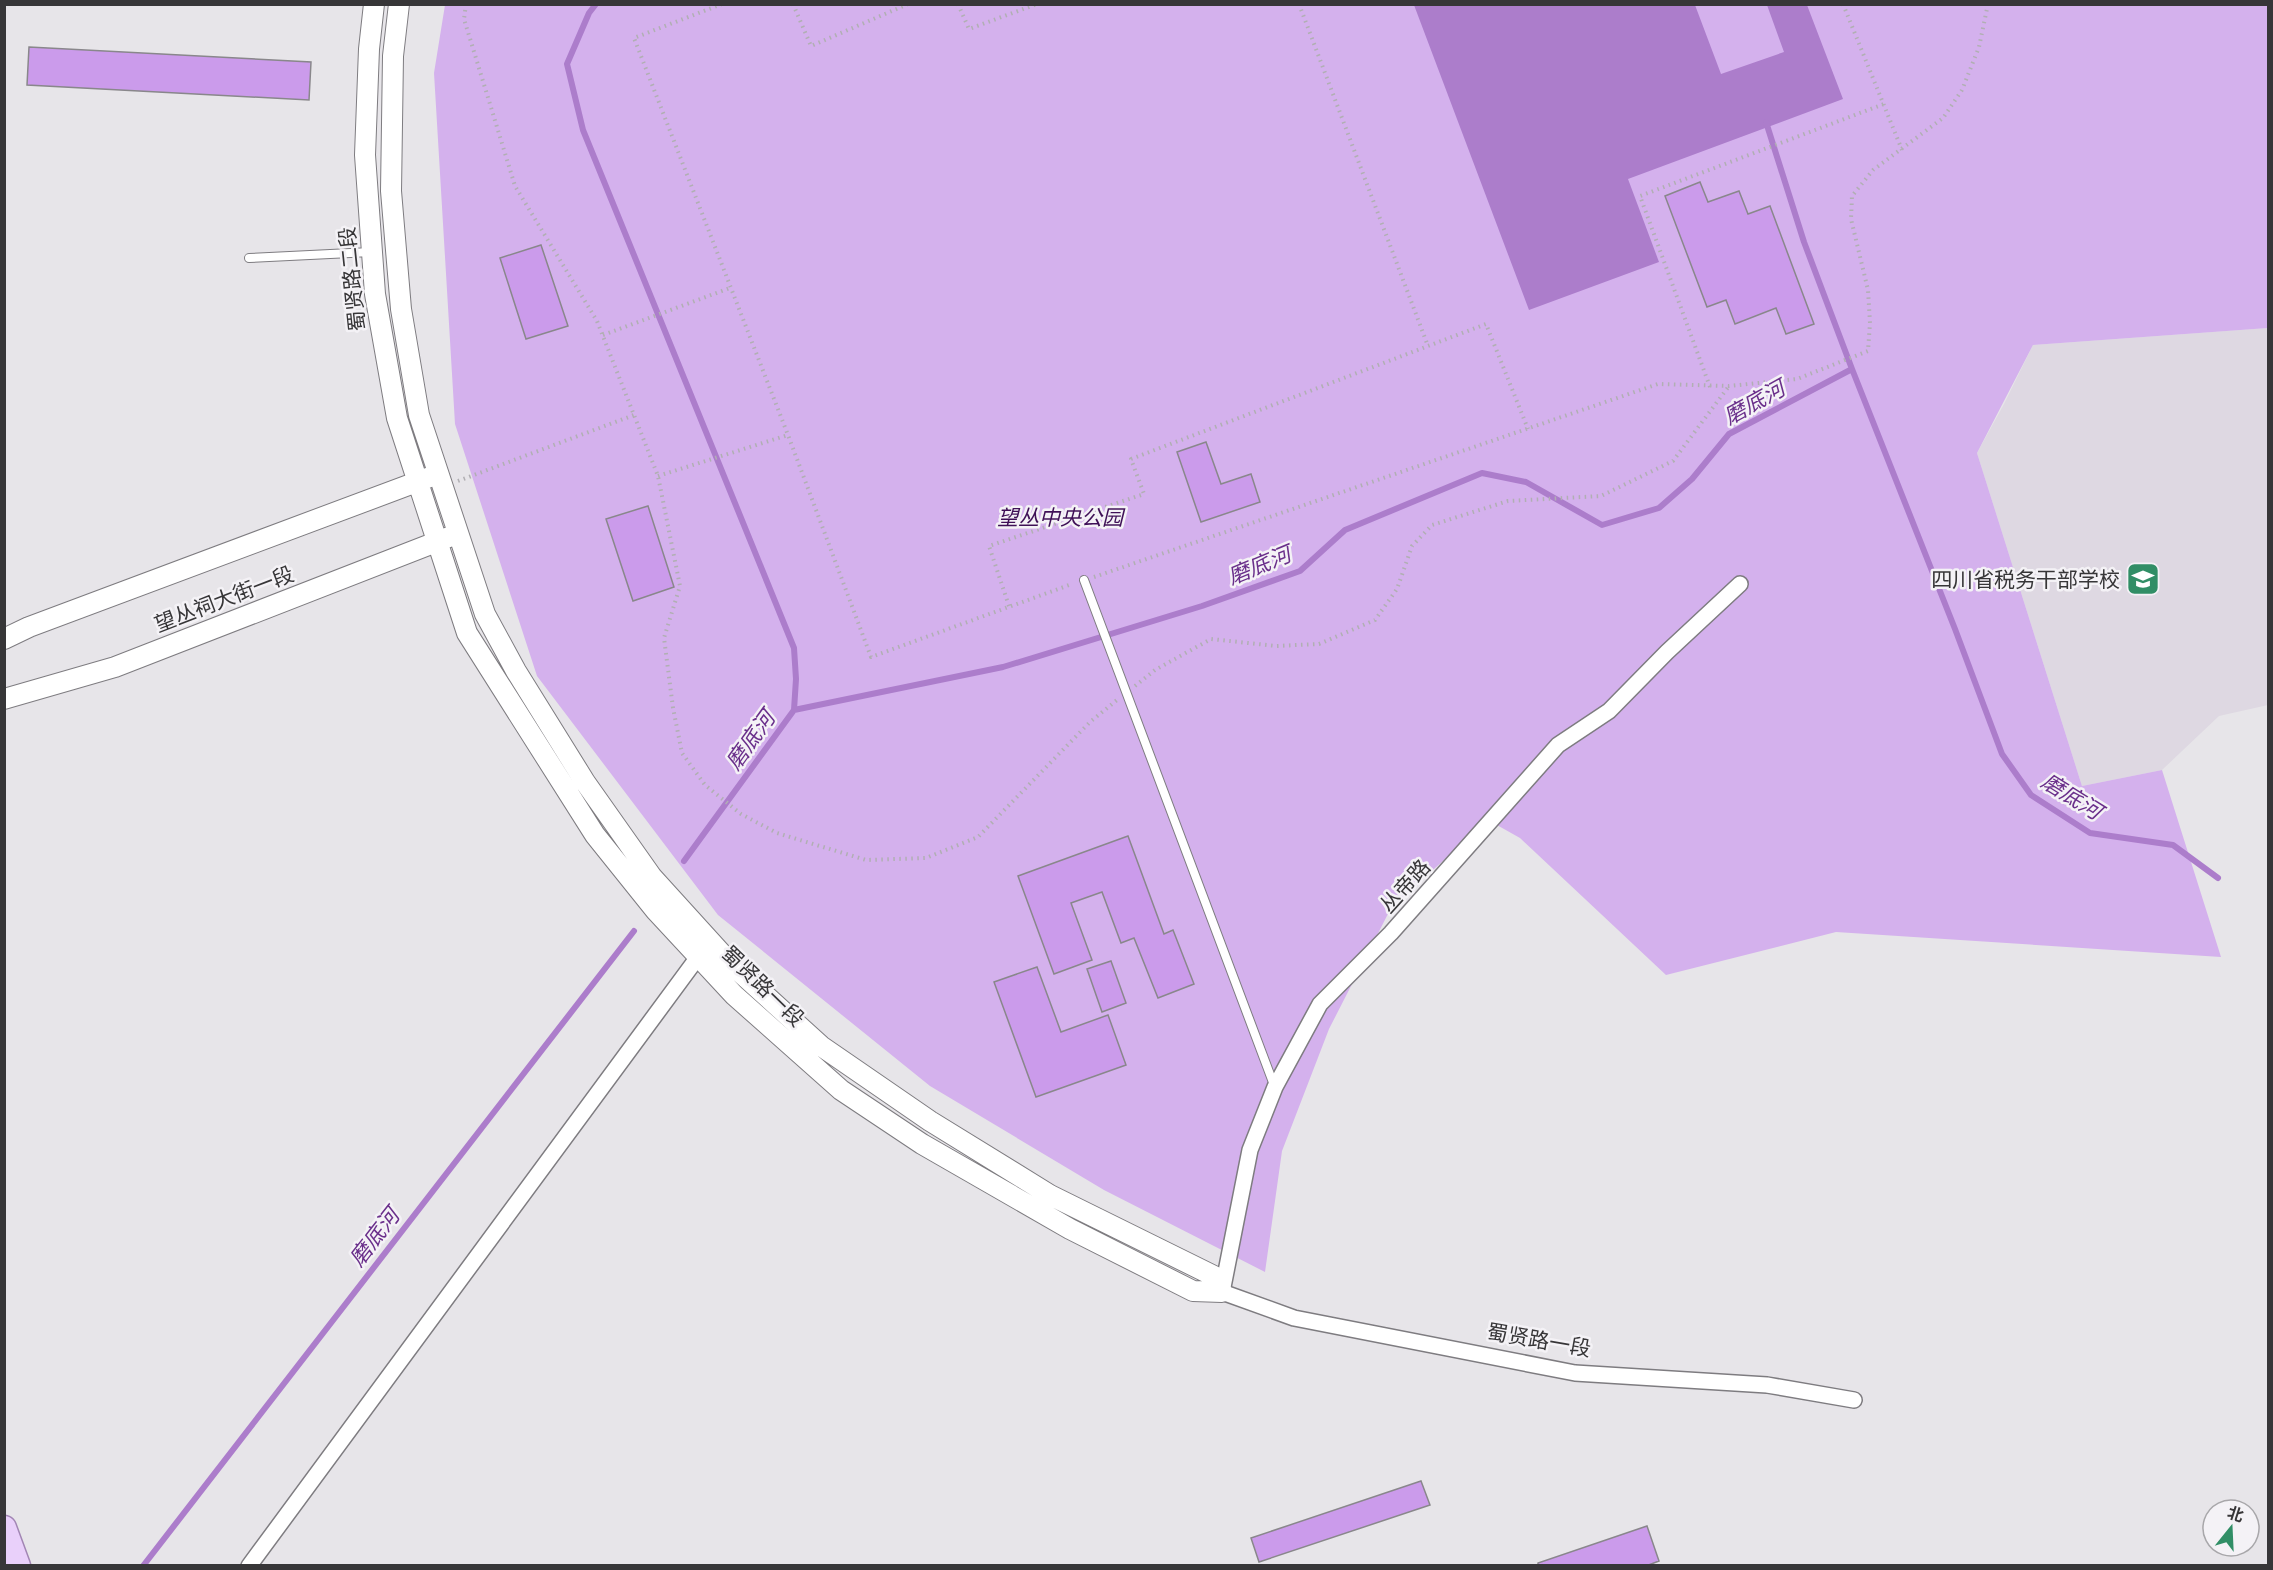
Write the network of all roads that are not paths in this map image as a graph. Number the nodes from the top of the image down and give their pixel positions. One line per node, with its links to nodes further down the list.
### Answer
1 (374, 4): 3 (street, 蜀贤路二段)
2 (399, 4): 5 (street, 蜀贤路二段)
3 (372, 252): 4 (lane); 5 (street, 蜀贤路二段)
4 (249, 258)
5 (433, 481): 6 (street, 蜀贤路二段); 7 (street, 蜀贤路二段); 10 (street, 望丛祠大街一段)
6 (458, 534): 7 (street, 望丛祠大街一段); 14 (street, 蜀贤路一段)
7 (439, 541): 11 (street, 望丛祠大街一段); 12 (street, 蜀贤路一段)
8 (1084, 580): 13 (lane)
9 (1740, 584): 13 (street, 丛帝路)
10 (4, 639)
11 (4, 699)
12 (698, 957): 14 (street, 蜀贤路一段); 18 (street)
13 (1275, 1087): 14 (street, 丛帝路)
14 (1222, 1292): 15 (street, 蜀贤路一段)
15 (1854, 1400)
16 (4, 1528): 17 (main road)
17 (18, 1566)
18 (249, 1566)

